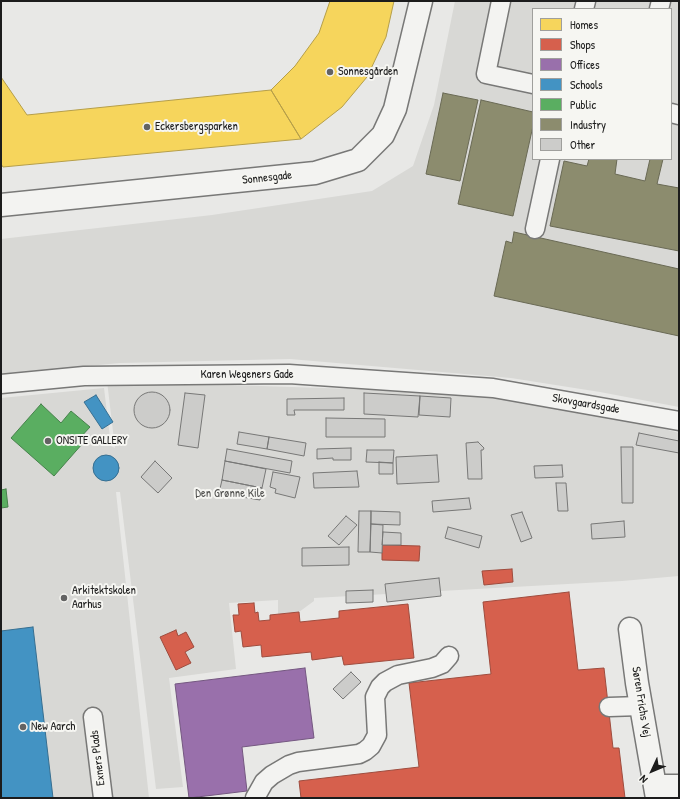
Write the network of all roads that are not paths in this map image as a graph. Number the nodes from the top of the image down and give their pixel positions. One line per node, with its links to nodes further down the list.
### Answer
1 (421, 1): 5 (street, Sonnesgade)
2 (501, 1): 3 (lane)
3 (532, 84)
4 (550, 160): 6 (lane)
5 (1, 205)
6 (534, 229)
7 (1, 384): 8 (lane, Karen Wegeners Gade)
8 (493, 388): 9 (lane, Skovgaardsgade)
9 (679, 421)
10 (630, 629): 12 (street, Søren Frichs Vej)
11 (449, 656): 18 (lane)
12 (641, 706): 13 (lane); 16 (street, Søren Frichs Vej)
13 (609, 708)
14 (93, 717): 17 (lane, Exners Plads)
15 (679, 786): 16 (street)
16 (656, 792)
17 (103, 798)
18 (255, 798)

